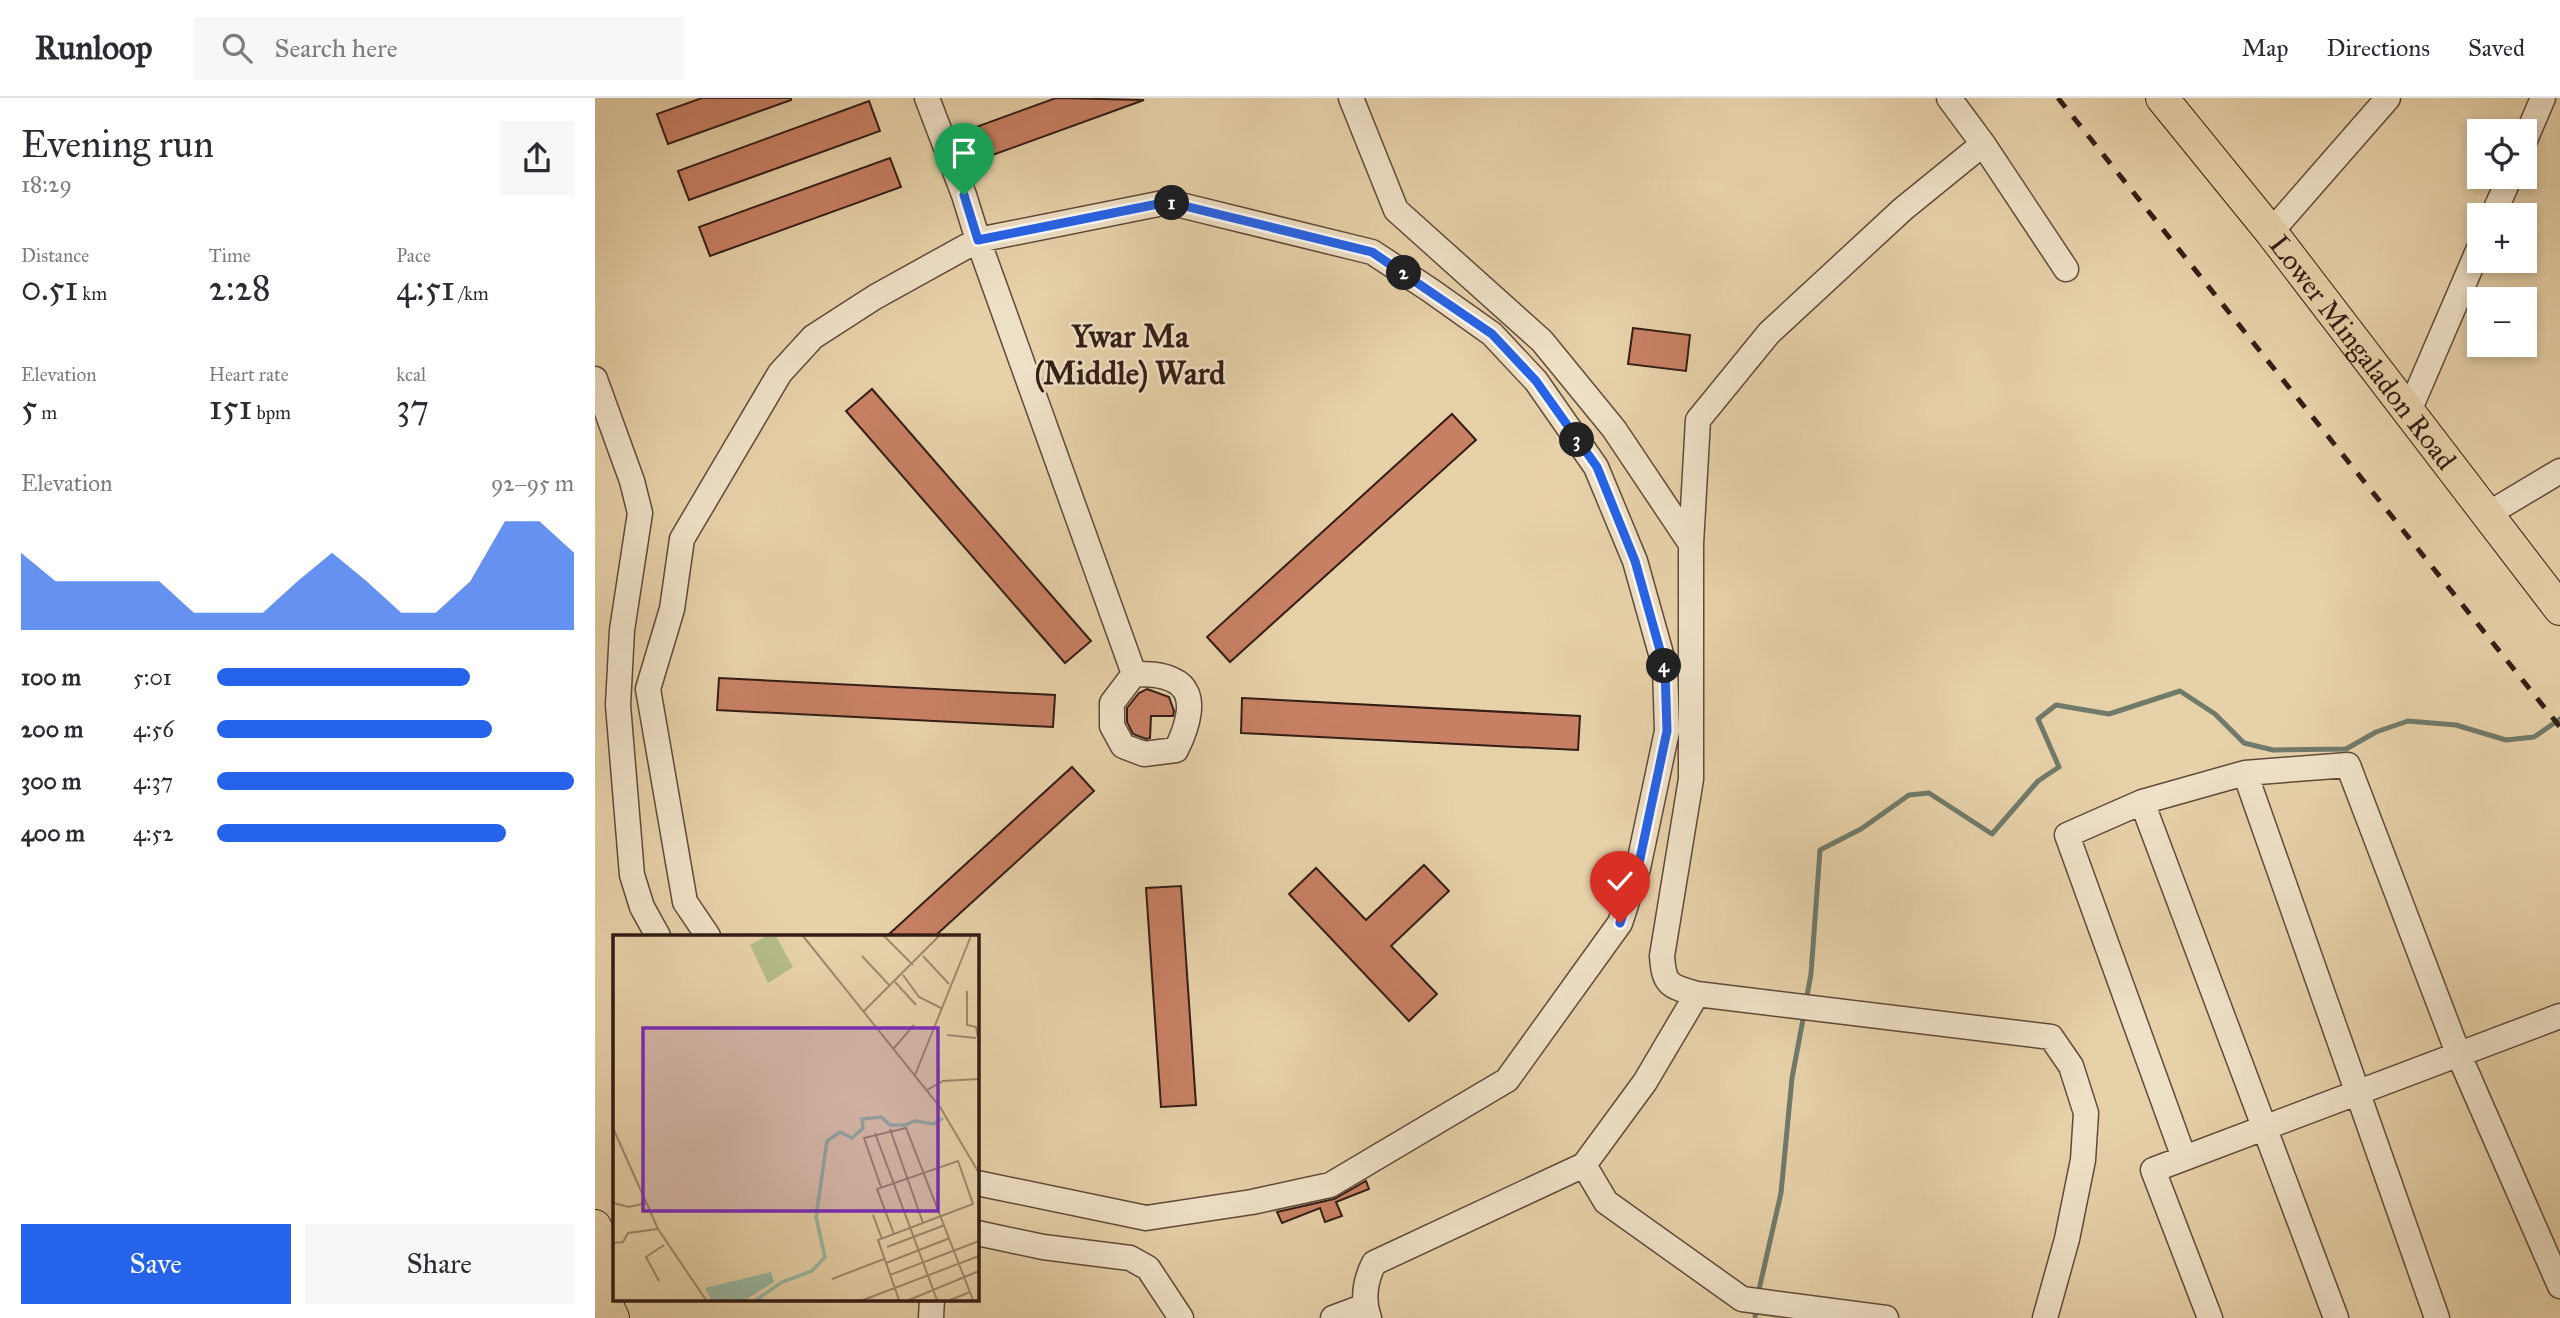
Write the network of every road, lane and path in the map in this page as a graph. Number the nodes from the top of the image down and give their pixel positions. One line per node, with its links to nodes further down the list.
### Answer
1 (927, 98): 10 (street)
2 (1351, 98): 17 (street)
3 (1949, 98): 8 (street)
4 (2162, 98): 9 (main road, Lower Mingaladon Road)
5 (2388, 98): 9 (street)
6 (2543, 98): 7 (street)
7 (2534, 119)
8 (1983, 144): 11 (street); 17 (street)
9 (2270, 232): 14 (main road, Lower Mingaladon Road)
10 (978, 240): 19 (street); 23 (street); 31 (street)
11 (2066, 269)
12 (2468, 273): 14 (street)
13 (595, 379): 22 (street)
14 (2409, 411): 16 (main road, Lower Mingaladon Road)
15 (2560, 471): 16 (street)
16 (2488, 514): 18 (main road, Lower Mingaladon Road)
17 (1691, 544): 24 (street)
18 (2560, 608)
19 (1134, 674)
20 (2245, 773): 21 (street); 26 (street); 27 (street)
21 (2142, 802): 28 (street); 29 (street)
22 (657, 935)
23 (707, 935)
24 (1697, 994): 30 (street); 47 (street)
25 (2560, 1016): 26 (street)
26 (2458, 1053): 27 (street); 37 (street)
27 (2357, 1092): 28 (street); 50 (street)
28 (2264, 1127): 29 (street); 49 (street)
29 (2184, 1158): 48 (street)
30 (1584, 1165): 40 (street); 46 (street)
31 (978, 1183)
32 (595, 1226): 34 (main road)
33 (978, 1233): 44 (street)
34 (613, 1267)
35 (613, 1270): 36 (street)
36 (595, 1281): 41 (main road)
37 (2560, 1286)
38 (628, 1300): 42 (main road)
39 (932, 1300): 43 (street)
40 (1367, 1312): 45 (street)
41 (614, 1318)
42 (637, 1318)
43 (932, 1318)
44 (1181, 1318)
45 (1333, 1318)
46 (1887, 1318)
47 (2045, 1318)
48 (2210, 1318)
49 (2336, 1318)
50 (2437, 1318)

